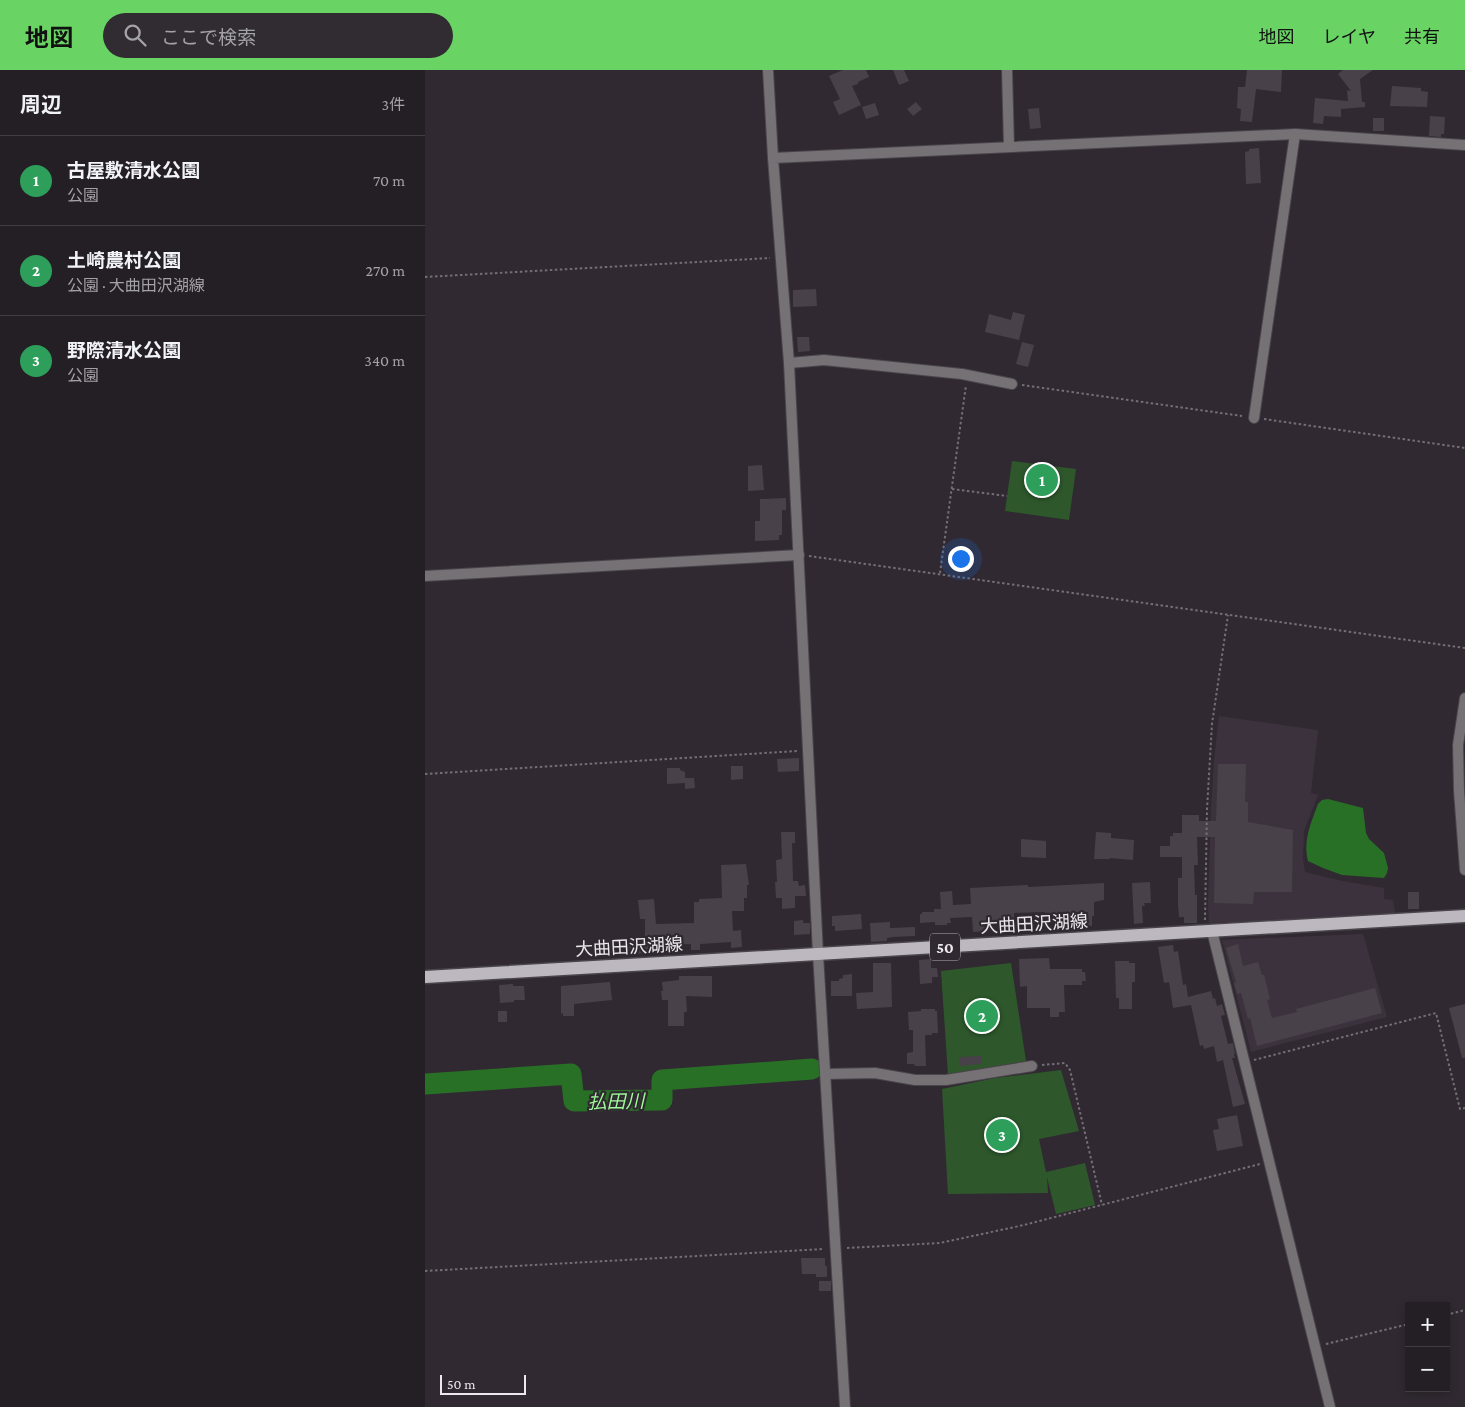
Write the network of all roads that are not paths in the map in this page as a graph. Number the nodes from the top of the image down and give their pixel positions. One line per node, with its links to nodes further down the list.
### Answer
1 (768, 70): 6 (street)
2 (1007, 70): 5 (street)
3 (1295, 134): 4 (street); 5 (street); 9 (street)
4 (1465, 145)
5 (1009, 147): 6 (street)
6 (773, 158): 7 (street)
7 (789, 363): 8 (street); 10 (street)
8 (1011, 384)
9 (1254, 418)
10 (799, 554): 11 (street); 16 (street)
11 (425, 576)
12 (1465, 698): 13 (street)
13 (1465, 870)
14 (1465, 916): 15 (main road, 大曲田沢湖線 / 50)
15 (1208, 932): 16 (main road, 大曲田沢湖線 / 50); 21 (street)
16 (819, 954): 17 (main road, 大曲田沢湖線 / 50); 19 (street)
17 (425, 977)
18 (1032, 1066): 19 (street)
19 (825, 1074): 20 (street)
20 (845, 1407)
21 (1330, 1407)

